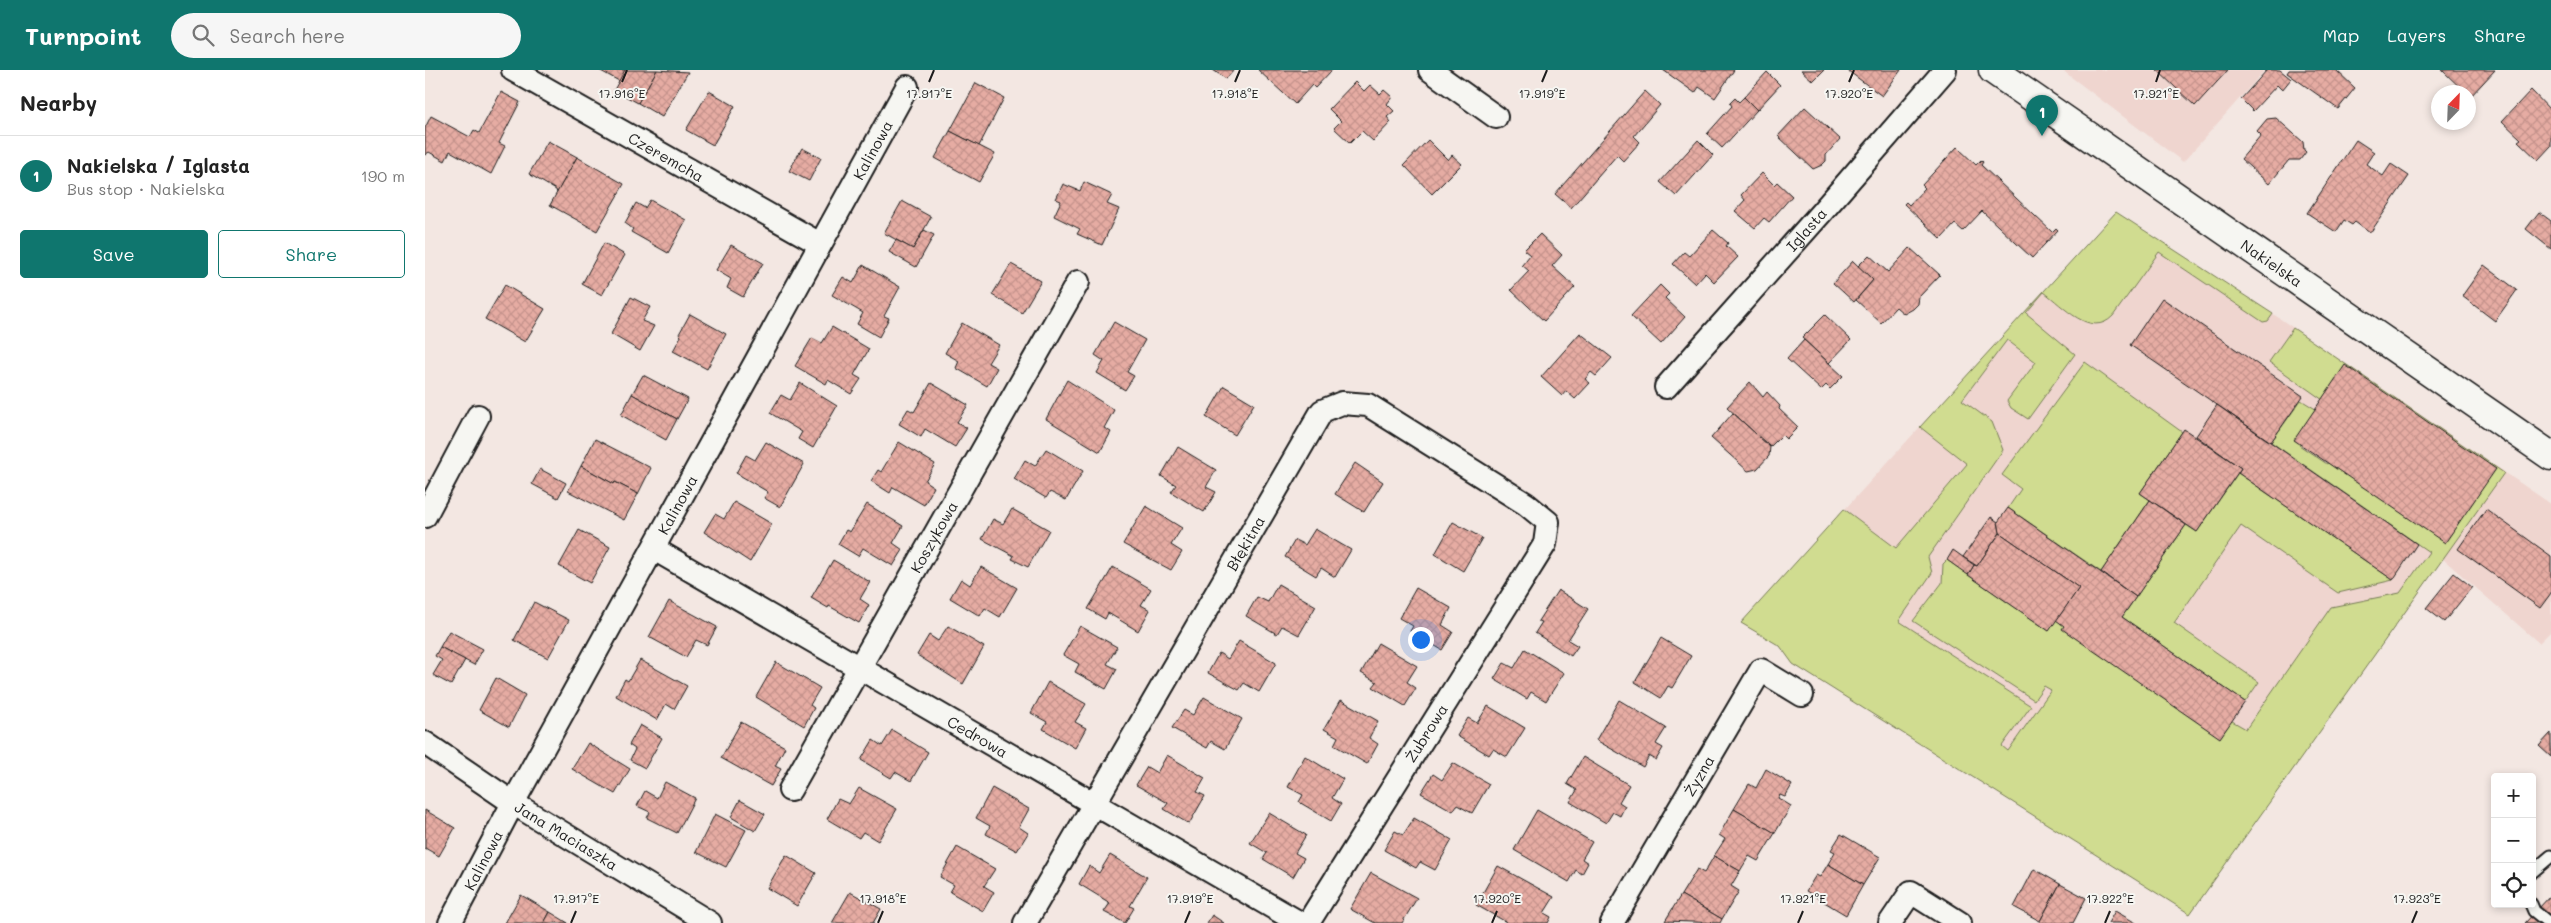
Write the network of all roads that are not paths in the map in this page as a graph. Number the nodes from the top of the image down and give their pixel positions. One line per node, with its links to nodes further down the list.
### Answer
1 (513, 70): 7 (street, Czeremcha)
2 (1430, 70): 6 (street)
3 (1945, 70): 9 (street, Iglasta)
4 (1996, 71): 11 (main road, Nakielska)
5 (907, 87): 7 (street, Kalinowa)
6 (1495, 117)
7 (820, 244): 14 (street, Kalinowa)
8 (1078, 282): 15 (street, Koszykowa)
9 (1665, 387)
10 (478, 416): 12 (street)
11 (2551, 456)
12 (425, 516)
13 (1545, 544): 20 (street, Błękitna); 28 (street, Żubrowa)
14 (654, 549): 15 (street, Cedrowa); 19 (street, Kalinowa)
15 (859, 667): 18 (street, Koszykowa); 20 (street, Cedrowa)
16 (1802, 695): 29 (street, Żyzna)
17 (425, 743): 19 (street, Jana Maciaszka)
18 (790, 790)
19 (513, 802): 24 (street, Kalinowa); 25 (street, Jana Maciaszka)
20 (1093, 803): 26 (street, Błękitna); 27 (street, Cedrowa)
21 (2551, 856): 22 (lane)
22 (2536, 869)
23 (2533, 908): 32 (lane)
24 (450, 923)
25 (710, 923)
26 (1025, 923)
27 (1300, 923)
28 (1308, 923)
29 (1612, 923)
30 (1890, 923): 31 (street)
31 (1960, 923)
32 (2549, 923)

